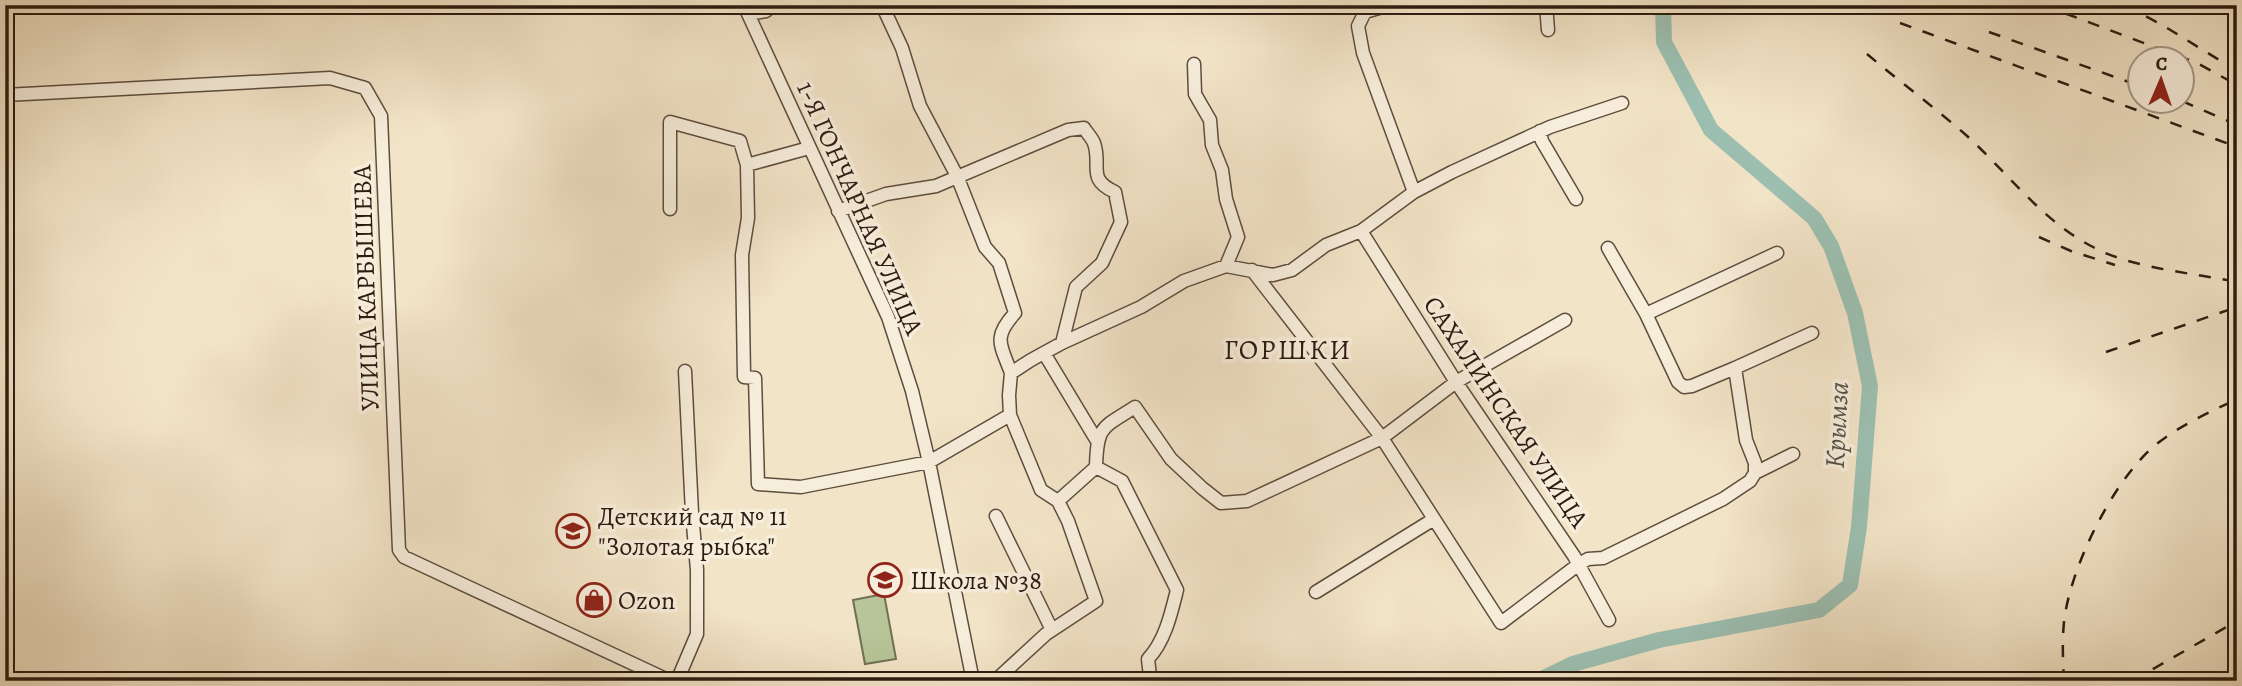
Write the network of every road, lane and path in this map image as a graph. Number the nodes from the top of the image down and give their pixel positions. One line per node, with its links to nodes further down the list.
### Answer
1 (772, 5): 5 (street)
2 (882, 5): 13 (street)
3 (1389, 5): 14 (street)
4 (1546, 5): 6 (street)
5 (746, 10): 11 (street, 1-Я ГОНЧАРНАЯ УЛИЦА)
6 (1548, 30)
7 (1194, 64): 21 (street)
8 (5, 95): 46 (street, УЛИЦА КАРБЫШЕВА)
9 (1622, 103): 10 (street)
10 (1540, 131): 14 (street); 15 (street)
11 (809, 148): 12 (street); 17 (street, 1-Я ГОНЧАРНАЯ УЛИЦА)
12 (747, 166): 16 (street); 36 (street)
13 (957, 176): 17 (street); 26 (street); 30 (street)
14 (1414, 192): 18 (street)
15 (1576, 199)
16 (670, 209)
17 (838, 211): 36 (street, 1-Я ГОНЧАРНАЯ УЛИЦА)
18 (1361, 231): 22 (street); 31 (street, САХАЛИНСКАЯ УЛИЦА)
19 (1608, 248): 23 (street)
20 (1777, 253): 23 (street)
21 (1226, 266): 22 (street); 26 (street)
22 (1252, 270): 33 (street)
23 (1646, 314): 28 (street)
24 (1565, 320): 31 (street)
25 (1812, 332): 28 (street)
26 (1062, 343): 27 (street)
27 (1044, 353): 30 (street); 34 (street)
28 (1735, 368): 38 (street)
29 (685, 371): 47 (street)
30 (1011, 373): 32 (street)
31 (1457, 382): 33 (street); 42 (street, САХАЛИНСКАЯ УЛИЦА)
32 (1010, 415): 36 (street); 39 (street)
33 (1382, 438): 34 (street); 41 (street)
34 (1097, 442): 37 (street)
35 (1793, 454): 38 (street)
36 (929, 462): 48 (street, 1-Я ГОНЧАРНАЯ УЛИЦА)
37 (1096, 467): 39 (street); 50 (street)
38 (1755, 473): 42 (street)
39 (1058, 501): 45 (street)
40 (996, 516): 45 (street)
41 (1434, 519): 42 (street); 43 (street)
42 (1579, 564): 44 (street, САХАЛИНСКАЯ УЛИЦА)
43 (1316, 592)
44 (1609, 620)
45 (1052, 630): 49 (street)
46 (670, 681)
47 (677, 681)
48 (974, 681)
49 (995, 681)
50 (1143, 681)

